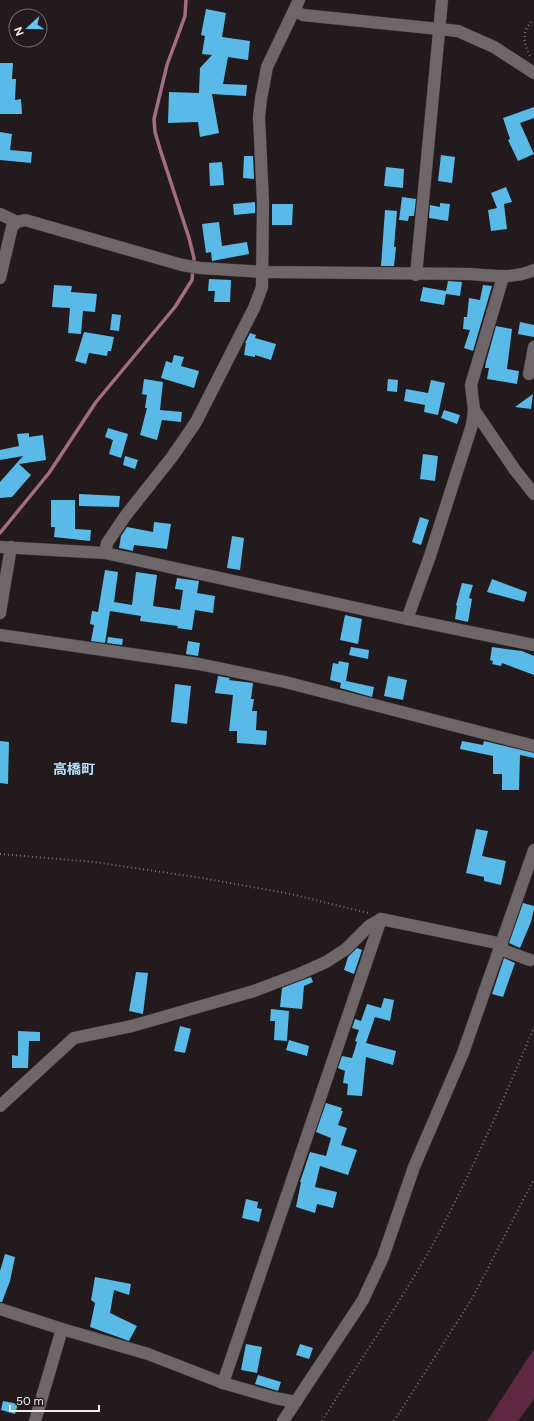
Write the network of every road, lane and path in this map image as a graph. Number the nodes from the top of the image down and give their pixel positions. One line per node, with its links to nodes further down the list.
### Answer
1 (442, 0): 4 (street)
2 (297, 6): 4 (street); 10 (street)
3 (534, 20): 5 (path)
4 (439, 28): 6 (street); 11 (street)
5 (532, 59)
6 (534, 73)
7 (0, 214): 8 (street)
8 (17, 222): 10 (street); 13 (street)
9 (534, 270): 12 (street)
10 (263, 272): 11 (street); 19 (street)
11 (416, 274): 12 (street)
12 (502, 277): 16 (street)
13 (0, 278)
14 (534, 347): 15 (street)
15 (529, 374)
16 (474, 410): 17 (street); 21 (street)
17 (534, 494)
18 (4, 547): 19 (street); 20 (street)
19 (105, 553): 21 (street)
20 (0, 613)
21 (407, 619): 23 (street)
22 (0, 635): 24 (street)
23 (534, 645)
24 (534, 746)
25 (534, 850): 28 (street)
26 (0, 854): 27 (path)
27 (381, 919): 28 (street); 31 (street); 35 (street)
28 (501, 947): 29 (street); 36 (street)
29 (530, 960)
30 (534, 1027): 39 (path)
31 (0, 1106)
32 (534, 1179): 40 (path)
33 (0, 1309): 34 (street)
34 (62, 1329): 35 (street); 37 (street)
35 (223, 1383): 36 (street)
36 (296, 1402): 38 (street)
37 (35, 1421)
38 (283, 1421)
39 (322, 1421)
40 (394, 1421)

